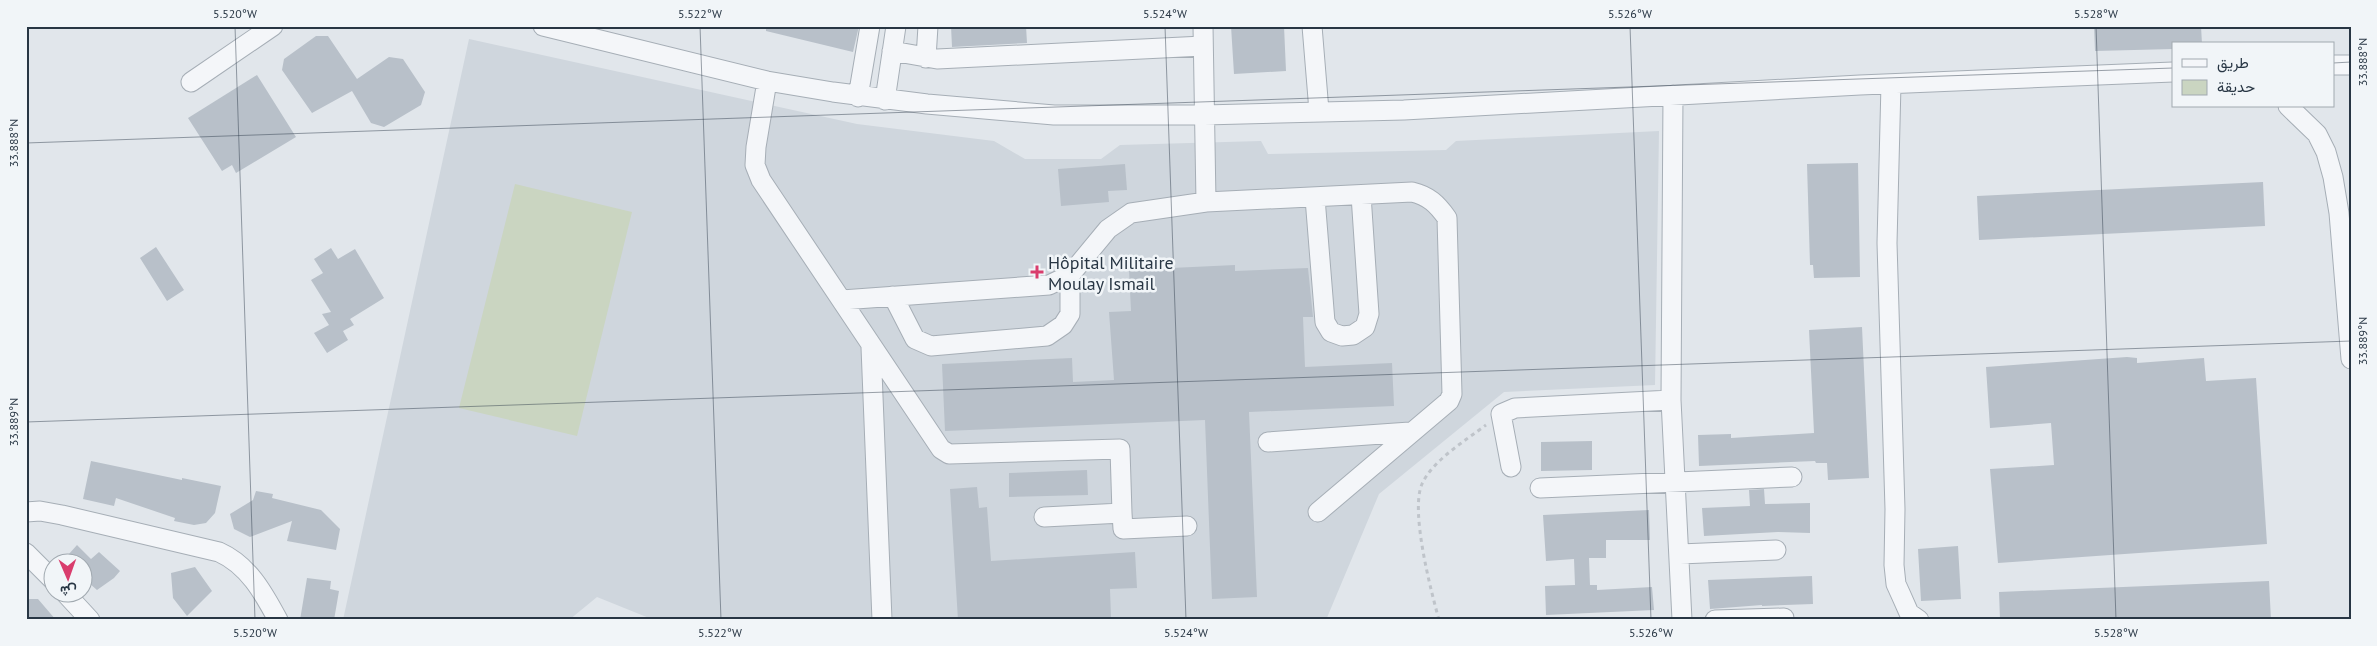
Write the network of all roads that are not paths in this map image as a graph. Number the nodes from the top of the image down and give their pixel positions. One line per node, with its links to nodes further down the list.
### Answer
1 (273, 26): 15 (street)
2 (543, 26): 14 (street)
3 (870, 26): 18 (street)
4 (896, 26): 9 (street)
5 (928, 26): 10 (street)
6 (1203, 26): 8 (street)
7 (1312, 26): 20 (street)
8 (1203, 46): 10 (street); 22 (street)
9 (892, 51): 10 (street); 19 (street)
10 (926, 58)
11 (2334, 65): 12 (street)
12 (2351, 65)
13 (2172, 72): 16 (street)
14 (767, 80): 18 (street); 29 (street)
15 (191, 82)
16 (1891, 84): 17 (street); 56 (street)
17 (1673, 95): 20 (street); 33 (street)
18 (858, 96): 19 (street)
19 (885, 100): 22 (street)
20 (1319, 111): 22 (street)
21 (2303, 113): 26 (street)
22 (1204, 116): 25 (street)
23 (1361, 195): 24 (street); 24 (street); 34 (street)
24 (1315, 198): 25 (street)
25 (1206, 202): 27 (street)
26 (2345, 212): 30 (street)
27 (1070, 275): 28 (street); 28 (street)
28 (894, 296): 29 (street)
29 (842, 300): 31 (street)
30 (2349, 304): 32 (street)
31 (871, 347): 42 (street); 53 (street)
32 (2351, 359)
33 (1671, 400): 36 (street); 38 (street)
34 (1410, 432): 35 (street); 41 (street)
35 (1268, 442)
36 (1511, 466)
37 (1792, 477): 38 (street)
38 (1676, 482): 39 (street); 47 (street)
39 (1540, 488)
40 (26, 512): 52 (street)
41 (1318, 512)
42 (1122, 513): 43 (street); 44 (street)
43 (1044, 517)
44 (1187, 526)
45 (1776, 550): 47 (street)
46 (26, 553): 48 (street)
47 (1680, 554): 54 (street)
48 (42, 569)
49 (75, 604): 51 (street)
50 (1784, 618): 55 (street)
51 (90, 620)
52 (278, 620)
53 (882, 620)
54 (1682, 620)
55 (1714, 620)
56 (1919, 620)

